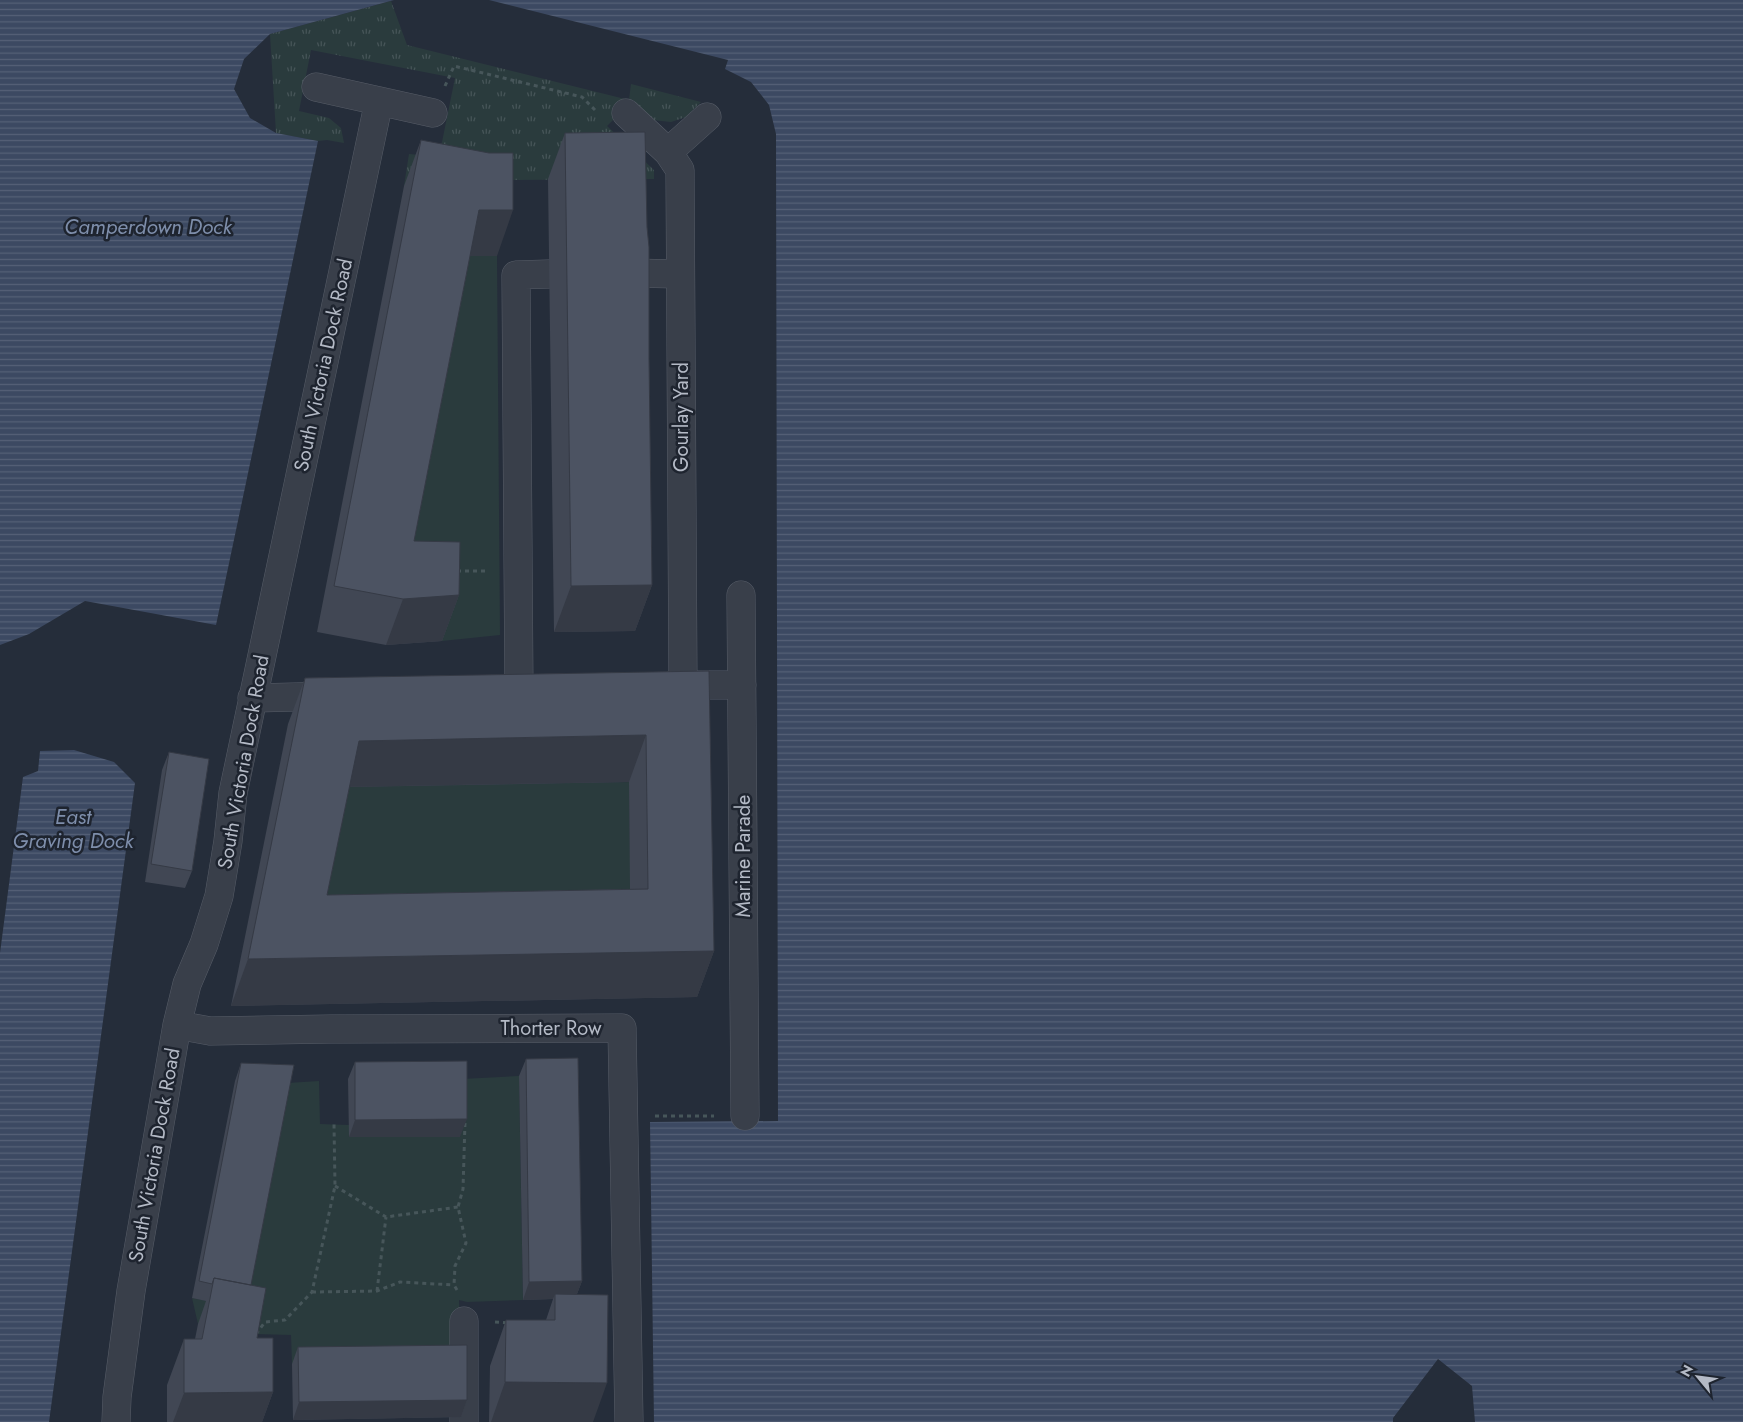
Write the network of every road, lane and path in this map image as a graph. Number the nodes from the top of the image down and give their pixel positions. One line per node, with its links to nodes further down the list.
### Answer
1 (316, 87): 2 (street)
2 (379, 101): 3 (street); 20 (street, South Victoria Dock Road)
3 (433, 113): 4 (path)
4 (626, 113): 6 (street, Gourlay Yard)
5 (708, 116): 6 (street)
6 (668, 152): 9 (street, Gourlay Yard)
7 (630, 273): 9 (street)
8 (549, 274): 17 (street)
9 (680, 274): 13 (street, Gourlay Yard)
10 (454, 571): 11 (path)
11 (489, 571)
12 (741, 595): 14 (street, Marine Parade)
13 (683, 685): 14 (street); 15 (street)
14 (742, 685): 22 (street, Marine Parade)
15 (644, 686)
16 (548, 691): 17 (street)
17 (519, 692): 18 (street)
18 (492, 693)
19 (362, 696): 20 (street)
20 (252, 698): 21 (street, South Victoria Dock Road)
21 (177, 1025): 35 (street, South Victoria Dock Road); 37 (street, Thorter Row)
22 (745, 1116)
23 (465, 1117): 26 (path)
24 (334, 1124): 25 (path)
25 (335, 1186): 27 (path); 30 (path)
26 (458, 1208): 27 (path); 28 (path)
27 (386, 1216): 29 (path)
28 (454, 1285): 29 (path); 31 (path)
29 (377, 1291): 30 (path)
30 (312, 1292): 34 (path)
31 (458, 1293)
32 (464, 1321): 33 (path); 36 (street)
33 (512, 1323)
34 (256, 1343)
35 (116, 1422)
36 (464, 1422)
37 (629, 1422)

